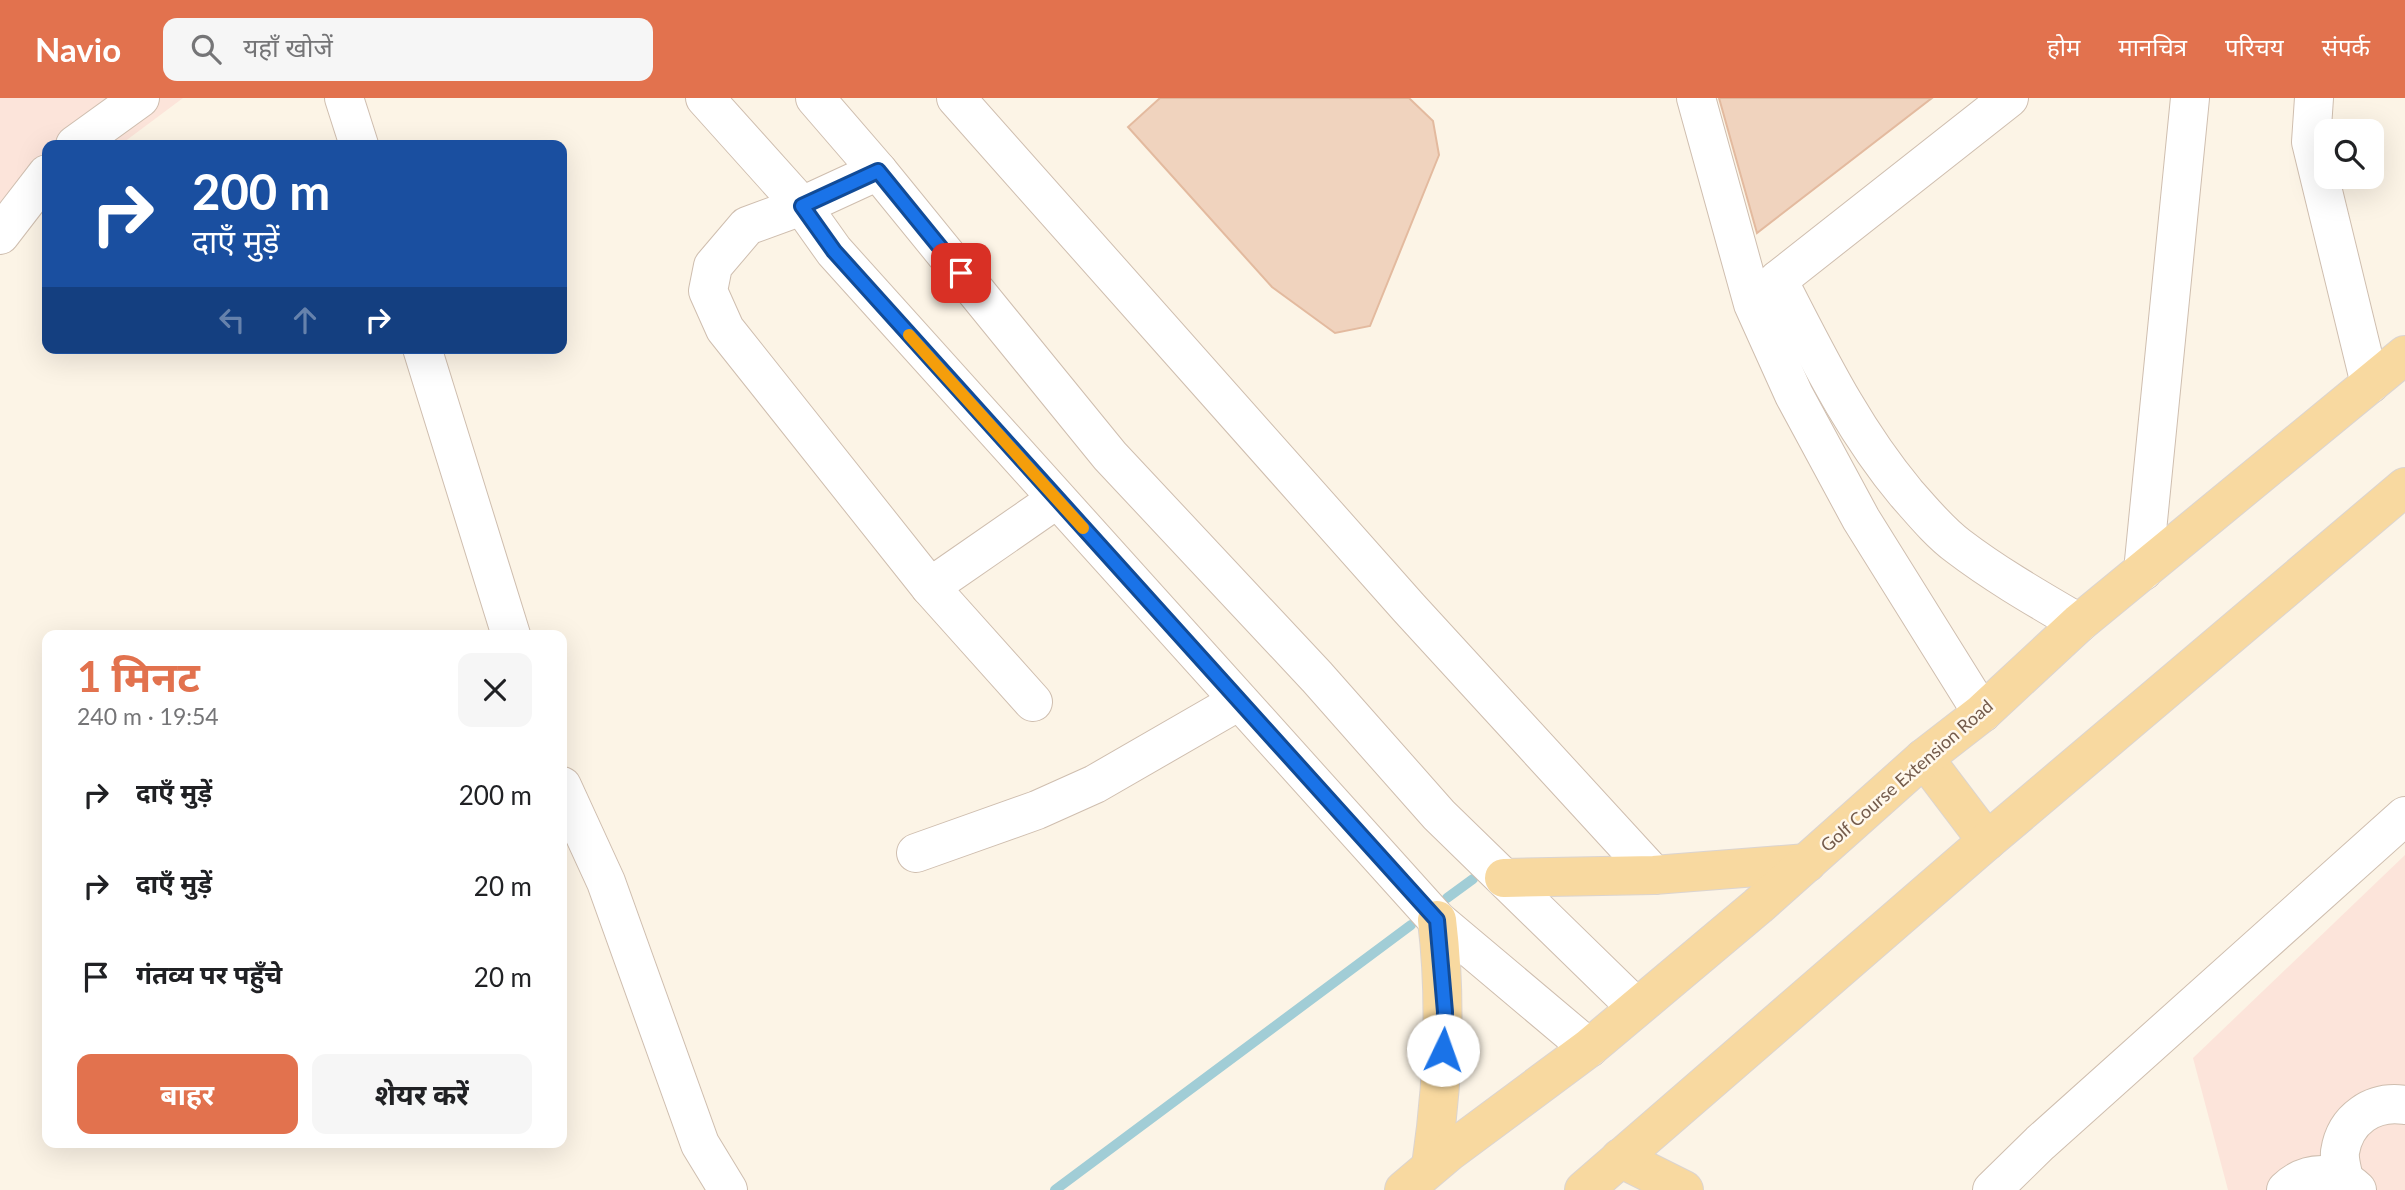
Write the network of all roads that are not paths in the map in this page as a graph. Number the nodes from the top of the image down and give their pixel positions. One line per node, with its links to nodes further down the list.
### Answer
1 (140, 98): 10 (street)
2 (344, 98): 11 (street)
3 (705, 98): 14 (street)
4 (815, 98): 12 (street)
5 (956, 98): 35 (street)
6 (1696, 98): 16 (street)
7 (2009, 98): 16 (street)
8 (2190, 98): 22 (street)
9 (2314, 98): 19 (street)
10 (82, 140)
11 (357, 140)
12 (878, 171): 14 (street); 36 (street)
13 (42, 180): 15 (street)
14 (802, 206): 21 (street); 23 (street)
15 (0, 235)
16 (1765, 292): 24 (street); 28 (street)
17 (424, 354): 25 (street)
18 (2405, 355): 19 (main road, Golf Course Extension Road)
19 (2370, 384): 22 (main road, Golf Course Extension Road)
20 (2405, 487): 32 (main road)
21 (1057, 499): 23 (street); 26 (street)
22 (2143, 571): 24 (main road, Golf Course Extension Road)
23 (930, 586): 27 (street)
24 (2079, 623): 28 (main road, Golf Course Extension Road)
25 (509, 630)
26 (1239, 701): 33 (street); 37 (street)
27 (1033, 702)
28 (1982, 713): 29 (main road, Golf Course Extension Road)
29 (1924, 758): 32 (main road); 34 (main road, Golf Course Extension Road)
30 (567, 797): 44 (street)
31 (2405, 816): 46 (street)
32 (1987, 841): 42 (main road)
33 (916, 853)
34 (1807, 863): 35 (main road); 38 (main road, Golf Course Extension Road)
35 (1654, 875): 36 (main road)
36 (1504, 878): 38 (street)
37 (1437, 920): 39 (street); 41 (main road)
38 (1636, 1007): 39 (main road, Golf Course Extension Road)
39 (1589, 1048): 41 (main road, Golf Course Extension Road)
40 (2405, 1105): 43 (street)
41 (1417, 1178)
42 (1601, 1180): 45 (main road)
43 (2351, 1185): 47 (street)
44 (728, 1190)
45 (1684, 1190)
46 (1992, 1190)
47 (2286, 1190)

